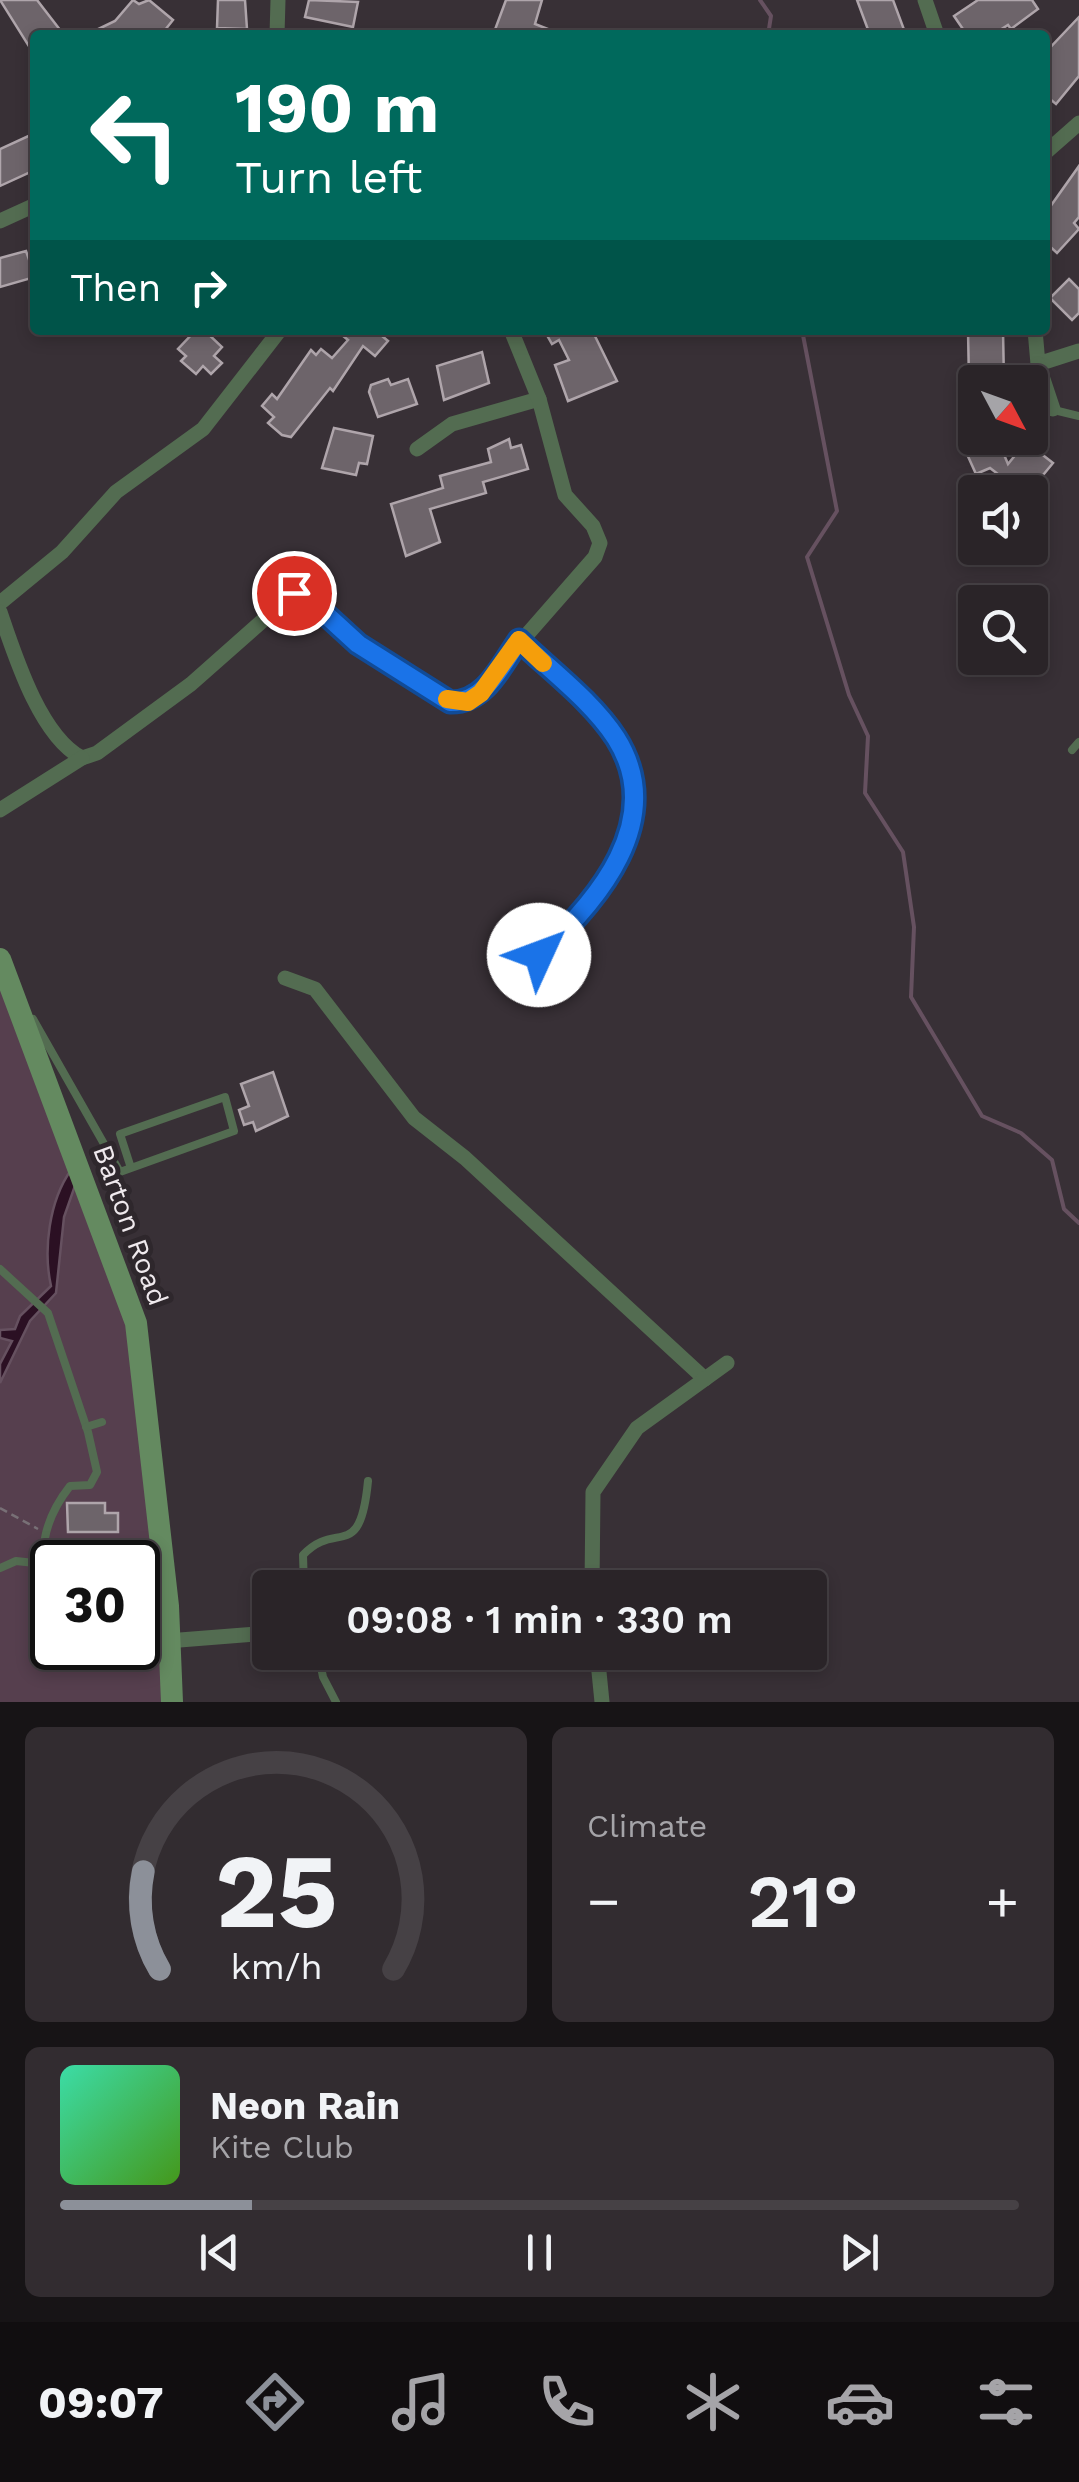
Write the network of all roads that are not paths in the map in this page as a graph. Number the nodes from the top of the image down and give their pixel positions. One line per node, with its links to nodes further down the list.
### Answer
1 (278, 0): 3 (street)
2 (925, 0): 4 (street)
3 (277, 30)
4 (934, 30)
5 (1079, 123): 6 (street)
6 (1050, 149)
7 (30, 207): 8 (street)
8 (0, 221)
9 (276, 335): 18 (street)
10 (513, 335): 14 (street)
11 (1035, 335): 13 (street)
12 (1079, 351): 13 (street)
13 (1038, 364): 15 (street)
14 (538, 399): 17 (street); 20 (street)
15 (1053, 409): 16 (lane)
16 (1079, 416)
17 (417, 449)
18 (0, 602)
19 (0, 612): 21 (street)
20 (519, 640): 21 (street); 23 (street)
21 (82, 758): 22 (street)
22 (0, 810)
23 (539, 955)
24 (1, 961): 26 (lane); 39 (street, Barton Road)
25 (285, 978): 29 (street)
26 (131, 1168): 26 (lane)
27 (0, 1270): 31 (lane)
28 (726, 1363): 29 (street)
29 (706, 1378): 37 (street)
30 (102, 1422): 31 (lane)
31 (86, 1427): 33 (lane)
32 (368, 1482): 36 (lane)
33 (47, 1540)
34 (30, 1562): 35 (lane)
35 (0, 1568)
36 (304, 1570)
37 (592, 1570)
38 (160, 1630): 39 (lane)
39 (167, 1632): 40 (street); 43 (street, Barton Road)
40 (252, 1633)
41 (322, 1670): 44 (lane)
42 (599, 1670): 45 (street)
43 (172, 1702)
44 (336, 1702)
45 (602, 1702)

